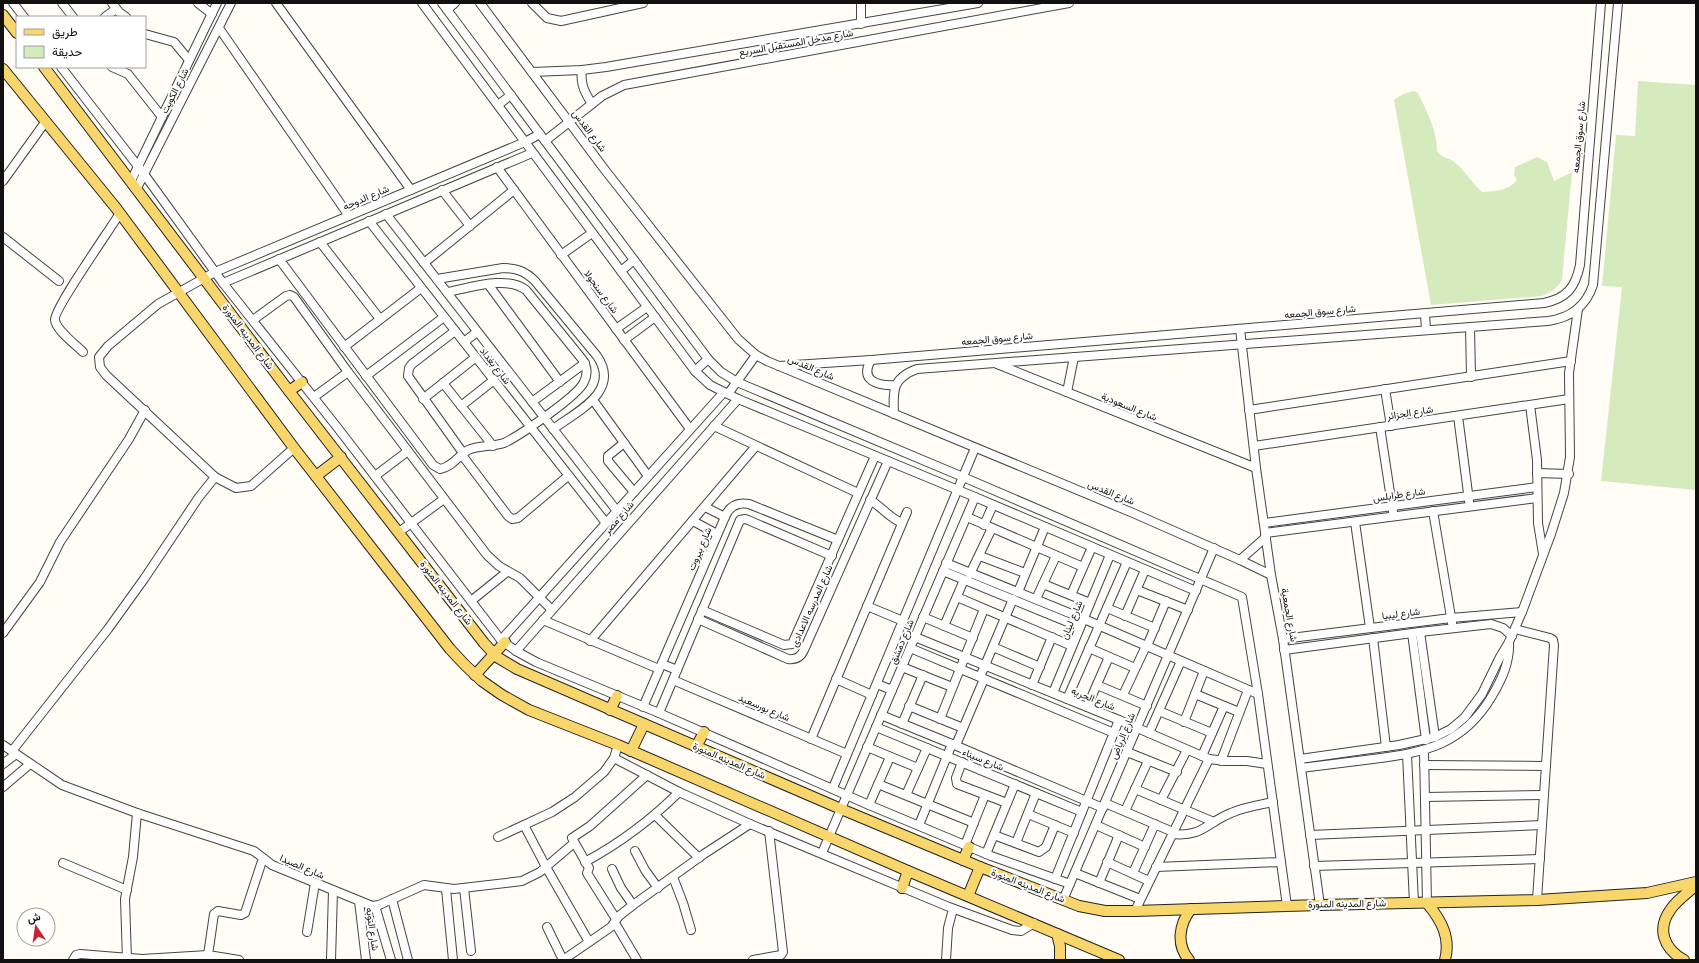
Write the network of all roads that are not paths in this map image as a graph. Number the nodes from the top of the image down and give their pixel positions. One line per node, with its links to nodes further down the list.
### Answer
1 (13, 3): 21 (street)
2 (62, 3): 22 (street)
3 (198, 3): 19 (street)
4 (217, 3): 19 (street, شارع الكويت)
5 (231, 3): 26 (street, شارع الكويت)
6 (276, 3): 51 (street)
7 (422, 3): 38 (street)
8 (455, 3): 18 (street)
9 (480, 3): 35 (street, شارع القدس)
10 (532, 3): 11 (street)
11 (643, 3)
12 (861, 3): 25 (street)
13 (978, 3): 25 (street, شارع مدخل المستقبل السريع)
14 (1069, 3): 37 (street, شارع مدخل المستقبل السريع)
15 (1601, 3): 81 (street, شارع سوق الجمعه)
16 (1618, 3): 80 (street)
17 (114, 6): 23 (street); 24 (street)
18 (444, 6): 36 (street)
19 (212, 14): 29 (street, شارع الكويت)
20 (3, 15): 27 (main road)
21 (23, 16)
22 (72, 16)
23 (106, 16)
24 (125, 16)
25 (862, 24): 34 (street, شارع مدخل المستقبل السريع)
26 (219, 28): 48 (street, شارع الكويت); 57 (street)
27 (16, 32)
28 (146, 34): 29 (street)
29 (189, 60): 39 (street, شارع الكويت)
30 (45, 68): 50 (main road, شارع المدينه المنورة)
31 (62, 68): 46 (street)
32 (114, 68): 39 (street)
33 (3, 69): 40 (main road)
34 (582, 70): 35 (street, شارع مدخل المستقبل السريع); 37 (street)
35 (532, 72): 41 (street, شارع القدس)
36 (511, 95): 38 (street); 42 (street)
37 (592, 104): 41 (street, شارع مدخل المستقبل السريع)
38 (498, 105): 43 (street)
39 (162, 116): 46 (street, شارع الكويت)
40 (46, 121): 49 (street); 56 (main road)
41 (570, 122): 44 (street, شارع مدخل المستقبل السريع); 97 (street, شارع القدس)
42 (540, 134): 43 (street, شارع الدوحه); 44 (street)
43 (525, 142): 45 (street); 51 (street, شارع الدوحه)
44 (545, 142): 65 (street)
45 (532, 153): 47 (street); 60 (street)
46 (138, 167): 48 (street); 50 (street, شارع الكويت)
47 (497, 167): 52 (street); 53 (street, شارع سنجولا)
48 (144, 174): 50 (street, شارع الكويت); 68 (street)
49 (3, 181)
50 (134, 184): 70 (main road, شارع المدينه المنورة)
51 (411, 190): 54 (street, شارع الدوحه)
52 (442, 190): 55 (street); 59 (street)
53 (514, 190): 59 (street); 63 (street, شارع سنجولا)
54 (385, 201): 55 (street, شارع بغداد); 57 (street, شارع الدوحه)
55 (388, 213): 58 (street); 66 (street, شارع بغداد)
56 (120, 214): 77 (main road); 96 (street)
57 (349, 216): 68 (street, شارع الدوحه)
58 (369, 221): 62 (street); 76 (street, شارع بغداد)
59 (470, 226): 66 (street)
60 (592, 233): 63 (street); 67 (street)
61 (3, 236): 72 (street)
62 (320, 242): 64 (street); 85 (street)
63 (561, 255): 87 (street, شارع سنجولا)
64 (279, 259): 73 (street); 95 (street)
65 (634, 260): 67 (street); 100 (street)
66 (424, 263): 71 (street, شارع بغداد)
67 (620, 271): 79 (street)
68 (215, 272): 70 (street, شارع الدوحه); 73 (street)
69 (529, 274): 71 (street); 75 (street); 124 (street)
70 (204, 278): 77 (street, شارع الدوحه); 117 (main road, شارع المدينه المنورة)
71 (437, 279): 78 (street, شارع بغداد)
72 (59, 282)
73 (223, 283): 84 (street)
74 (488, 284): 75 (street); 78 (street); 112 (street)
75 (520, 285): 104 (street)
76 (421, 288): 82 (street, شارع بغداد); 85 (street)
77 (179, 292): 128 (street, شارع الدوحه); 143 (main road)
78 (447, 292): 91 (street, شارع بغداد)
79 (647, 307): 83 (street); 87 (street)
80 (1578, 309): 86 (street); 102 (street)
81 (1425, 314): 88 (street, شارع سوق الجمعه); 89 (street)
82 (444, 317): 90 (street, شارع بغداد); 108 (street)
83 (655, 318): 92 (street); 106 (street)
84 (253, 320): 107 (street); 111 (street)
85 (380, 320): 95 (street)
86 (1470, 327): 89 (street); 109 (street)
87 (616, 329): 92 (street, شارع سنجولا)
88 (1240, 329): 94 (street, شارع الجمعية); 101 (street, شارع سوق الجمعه)
89 (1426, 330): 94 (street)
90 (455, 331): 93 (street, شارع بغداد); 121 (street)
91 (478, 332): 93 (street); 125 (street, شارع بغداد)
92 (624, 340): 137 (street, شارع سنجولا)
93 (464, 342): 98 (street, شارع بغداد)
94 (1242, 344): 99 (street); 129 (street, شارع الجمعية)
95 (344, 346): 108 (street)
96 (83, 352)
97 (756, 355): 105 (street, شارع القدس); 113 (street, شارع مصر)
98 (476, 357): 110 (street, شارع بغداد); 114 (street)
99 (1074, 357): 103 (street); 118 (street)
100 (708, 359): 106 (street); 113 (street)
101 (871, 360): 105 (street, شارع سوق الجمعه); 115 (street)
102 (1570, 360): 109 (street); 123 (street)
103 (996, 363): 115 (street); 118 (street, شارع السعودية)
104 (585, 364): 112 (street); 132 (street)
105 (779, 366): 130 (street, شارع القدس)
106 (695, 370): 119 (street)
107 (348, 372): 120 (street); 145 (street)
108 (366, 376): 146 (street)
109 (1471, 377): 116 (street)
110 (494, 380): 127 (street); 135 (street, شارع بغداد)
111 (302, 382): 117 (main road); 120 (street)
112 (560, 382): 125 (street)
113 (737, 382): 119 (street, شارع مصر); 158 (street)
114 (443, 384): 121 (street); 127 (street)
115 (895, 385): 130 (street)
116 (1385, 389): 129 (street); 134 (street)
117 (289, 391): 148 (main road, شارع المدينه المنورة)
118 (1067, 392): 150 (street, شارع السعودية)
119 (726, 393): 122 (street); 137 (street, شارع مصر)
120 (314, 397): 154 (street)
121 (423, 399): 146 (street)
122 (738, 399): 133 (street, شارع مصر); 147 (street)
123 (1569, 399): 126 (street, شارع الجزائر); 152 (street)
124 (593, 400): 138 (street); 139 (street)
125 (532, 402): 132 (street, شارع بغداد)
126 (1530, 405): 131 (street, شارع الجزائر); 151 (street)
127 (461, 406): 140 (street)
128 (145, 410): 157 (street); 249 (street)
129 (1250, 410): 142 (street, شارع الجمعية)
130 (894, 414): 144 (street, شارع القدس)
131 (1458, 416): 134 (street, شارع الجزائر); 163 (street)
132 (544, 417): 135 (street); 138 (street, شارع بغداد)
133 (714, 426): 141 (street); 230 (street, شارع مصر)
134 (1391, 426): 136 (street, شارع الجزائر)
135 (530, 427): 140 (street); 155 (street, شارع بغداد)
136 (1380, 427): 142 (street, شارع الجزائر); 169 (street)
137 (690, 429): 156 (street, شارع مصر)
138 (554, 430): 172 (street, شارع بغداد)
139 (624, 442): 156 (street); 161 (street)
140 (493, 446): 146 (street)
141 (756, 446): 162 (street); 171 (street)
142 (1254, 446): 150 (street, شارع الجمعية)
143 (294, 448): 153 (main road); 157 (street)
144 (975, 448): 158 (street, شارع دمشق); 196 (street, شارع القدس)
145 (408, 451): 154 (street); 166 (street)
146 (463, 454): 155 (street)
147 (875, 456): 149 (street); 162 (street, شارع المدرسه الاعدادى)
148 (341, 457): 153 (main road); 188 (main road, شارع المدينه المنورة)
149 (888, 461): 160 (street); 167 (street, شارع المدرسه الاعدادى)
150 (1256, 468): 184 (street, شارع الجمعية)
151 (1537, 473): 152 (street); 159 (street)
152 (1568, 474): 198 (street)
153 (316, 476): 279 (main road)
154 (375, 476): 181 (street)
155 (568, 476): 182 (street, شارع بغداد)
156 (648, 476): 161 (street, شارع مصر)
157 (215, 477): 339 (street)
158 (963, 477): 160 (street, شارع دمشق); 192 (street)
159 (1537, 487): 163 (street, شارع طرابلس); 165 (street)
160 (958, 490): 164 (street); 240 (street, شارع دمشق)
161 (634, 492): 172 (street, شارع مصر)
162 (858, 493): 191 (street, شارع المدرسه الاعدادى)
163 (1468, 496): 169 (street, شارع طرابلس); 170 (street)
164 (975, 497): 168 (street); 176 (street, شارع دمشق)
165 (1537, 498): 170 (street, شارع طرابلس); 198 (street)
166 (444, 499): 181 (street); 208 (street)
167 (870, 500): 183 (street); 238 (street, شارع المدرسه الاعدادى)
168 (993, 505): 185 (street); 186 (street)
169 (1392, 506): 177 (street); 178 (street, شارع طرابلس)
170 (1470, 506): 173 (street, شارع طرابلس)
171 (705, 507): 175 (street); 179 (street)
172 (617, 511): 182 (street, شارع مصر)
173 (1433, 511): 177 (street, شارع طرابلس); 237 (street)
174 (907, 512): 183 (street)
175 (725, 517): 189 (street, شارع بيروت); 191 (street, شارع بيروت)
176 (967, 517): 185 (street); 205 (street, شارع دمشق)
177 (1394, 517): 180 (street, شارع طرابلس)
178 (1308, 518): 184 (street, شارع طرابلس); 187 (street)
179 (693, 521): 189 (street); 258 (street)
180 (1355, 522): 187 (street, شارع طرابلس); 245 (street)
181 (411, 523): 188 (street); 224 (street)
182 (606, 523): 221 (street, شارع مصر)
183 (902, 523): 227 (street)
184 (1264, 523): 190 (street, شارع الجمعية)
185 (988, 526): 194 (street); 200 (street)
186 (1045, 527): 194 (street); 195 (street)
187 (1310, 528): 190 (street, شارع طرابلس)
188 (399, 532): 266 (main road, شارع المدينه المنورة)
189 (717, 534): 193 (street, شارع بيروت)
190 (1266, 535): 203 (street); 210 (street, شارع الجمعية)
191 (838, 540): 199 (street, شارع المدرسه الاعدادى)
192 (1122, 546): 202 (street, شارع لبنان); 212 (street)
193 (712, 547): 197 (street); 214 (street, شارع بيروت)
194 (1037, 547): 201 (street); 209 (street)
195 (1092, 547): 202 (street); 206 (street)
196 (1214, 548): 203 (street, شارع القدس); 212 (street, شارع الرياض)
197 (725, 553): 199 (street); 219 (street)
198 (1543, 554): 233 (street)
199 (832, 556): 231 (street, شارع المدرسه الاعدادى)
200 (980, 556): 209 (street); 211 (street)
201 (1056, 556): 206 (street); 213 (street)
202 (1113, 556): 204 (street); 226 (street, شارع لبنان)
203 (1240, 560): 210 (street, شارع القدس)
204 (1127, 562): 207 (street); 228 (street)
205 (945, 567): 211 (street); 235 (street, شارع دمشق)
206 (1083, 567): 218 (street)
207 (1145, 570): 215 (street); 216 (street)
208 (507, 572): 221 (street); 224 (street)
209 (1025, 573): 217 (street)
210 (1271, 575): 255 (street, شارع الجمعية)
211 (967, 577): 217 (street); 220 (street); 222 (street)
212 (1201, 580): 216 (street, شارع الرياض); 294 (street)
213 (1043, 584): 218 (street); 223 (street)
214 (694, 590): 219 (street); 272 (street, شارع بيروت)
215 (1136, 590): 225 (street); 234 (street)
216 (1196, 591): 232 (street, شارع الرياض)
217 (1018, 592): 223 (street)
218 (1071, 595): 226 (street)
219 (708, 596): 231 (street)
220 (957, 597): 229 (street); 243 (street)
221 (540, 598): 230 (street); 257 (street, شارع مصر)
222 (1013, 599): 236 (street); 241 (street)
223 (1036, 599): 241 (street)
224 (471, 601): 257 (street)
225 (1166, 602): 232 (street); 244 (street)
226 (1090, 603): 241 (street, شارع لبنان)
227 (867, 606): 240 (street); 282 (street)
228 (1106, 608): 234 (street); 242 (street)
229 (984, 609): 236 (street); 253 (street)
230 (552, 610): 239 (street, شارع مصر)
231 (702, 610): 238 (street)
232 (1188, 610): 267 (street, شارع الرياض)
233 (1522, 612): 237 (street, شارع ليبيا); 250 (street)
234 (1125, 616): 244 (street)
235 (923, 617): 243 (street); 251 (street, شارع دمشق)
236 (1005, 618): 252 (street); 261 (street)
237 (1451, 618): 245 (street, شارع ليبيا); 246 (street)
238 (698, 619): 277 (street)
239 (543, 620): 258 (street); 265 (street, شارع مصر)
240 (903, 621): 285 (street, شارع دمشق)
241 (1082, 623): 242 (street); 259 (street, شارع لبنان)
242 (1099, 625): 260 (street); 263 (street)
243 (944, 626): 253 (street)
244 (1155, 628): 260 (street)
245 (1370, 628): 247 (street, شارع ليبيا)
246 (1453, 628): 248 (street, شارع ليبيا); 250 (street, شارع ليبيا)
247 (1355, 630): 255 (street, شارع ليبيا); 256 (street)
248 (1416, 632): 254 (street, شارع ليبيا); 299 (street)
249 (3, 633)
250 (1512, 636): 295 (street); 301 (street); 355 (street, شارع ليبيا)
251 (915, 637): 262 (street, شارع دمشق); 268 (street, شارع الحريه)
252 (1052, 637): 259 (street); 274 (street)
253 (972, 638): 268 (street)
254 (1373, 638): 256 (street, شارع ليبيا); 333 (street)
255 (1283, 639): 264 (street, شارع الجمعية)
256 (1356, 640): 264 (street, شارع ليبيا)
257 (503, 641): 265 (street); 266 (main road)
258 (590, 641): 272 (street)
259 (1072, 646): 292 (street, شارع لبنان)
260 (1146, 646): 267 (street); 275 (street)
261 (992, 647): 271 (street); 274 (street)
262 (910, 648): 273 (street, شارع دمشق); 276 (street)
263 (1089, 648): 269 (street); 300 (street)
264 (1284, 650): 346 (street, شارع الجمعية)
265 (516, 651): 297 (street)
266 (494, 654): 279 (main road); 307 (main road, شارع المدينه المنورة)
267 (1169, 655): 270 (street); 303 (street, شارع الرياض)
268 (965, 657): 271 (street, شارع الحريه); 276 (street)
269 (1108, 657): 275 (street); 287 (street)
270 (1181, 660): 278 (street); 308 (street)
271 (985, 665): 281 (street); 284 (street, شارع الحريه)
272 (660, 667): 277 (street); 305 (street, شارع بيروت)
273 (902, 667): 280 (street); 289 (street, شارع دمشق)
274 (1040, 667): 286 (street)
275 (1135, 668): 298 (street)
276 (960, 669): 281 (street); 288 (street)
277 (677, 670): 283 (street)
278 (1204, 671): 290 (street); 293 (street)
279 (475, 675): 329 (main road)
280 (923, 675): 288 (street); 302 (street)
281 (982, 678): 291 (street); 318 (street)
282 (836, 679): 296 (street); 325 (street)
283 (673, 680): 310 (street); 325 (street, شارع بورسعيد)
284 (1024, 681): 286 (street, شارع الحريه); 291 (street)
285 (877, 684): 289 (street); 296 (street, شارع دمشق)
286 (1032, 685): 292 (street, شارع الحريه)
287 (1097, 685): 298 (street); 306 (street)
288 (952, 687): 312 (street)
289 (892, 690): 311 (street, شارع دمشق)
290 (1248, 690): 294 (street); 309 (street)
291 (1019, 693): 321 (street)
292 (1053, 693): 300 (street, شارع الحريه)
293 (1195, 694): 304 (street); 314 (street)
294 (1258, 694): 353 (street)
295 (1482, 694): 301 (street); 324 (street)
296 (872, 695): 340 (street, شارع دمشق)
297 (617, 696): 305 (street); 307 (main road)
298 (1123, 696): 303 (street)
299 (1425, 696): 324 (street); 326 (street)
300 (1067, 699): 306 (street, شارع الحريه)
301 (1490, 699): 336 (street)
302 (909, 706): 312 (street); 316 (street)
303 (1147, 706): 319 (street, شارع الرياض)
304 (1224, 706): 309 (street); 323 (street)
305 (643, 707): 310 (street)
306 (1087, 707): 313 (street, شارع الحريه)
307 (610, 710): 315 (main road, شارع المدينه المنورة)
308 (1159, 711): 314 (street); 322 (street)
309 (1239, 712): 348 (street)
310 (659, 713): 320 (street)
311 (881, 715): 316 (street, شارع سيناء); 317 (street, شارع دمشق)
312 (940, 718): 318 (street)
313 (1120, 720): 319 (street, شارع الحريه); 321 (street, شارع الرياض)
314 (1184, 722): 323 (street)
315 (644, 724): 331 (main road, شارع المدينه المنورة); 337 (main road)
316 (902, 724): 327 (street, شارع سيناء)
317 (876, 727): 332 (street, شارع دمشق); 334 (street, شارع سيناء)
318 (964, 728): 327 (street)
319 (1137, 728): 322 (street, شارع الحريه); 338 (street, شارع الرياض)
320 (704, 732): 331 (main road); 364 (street)
321 (1114, 733): 374 (street, شارع الرياض)
322 (1149, 733): 335 (street, شارع الحريه)
323 (1212, 733): 344 (street)
324 (1435, 737): 326 (street)
325 (811, 739): 340 (street, شارع بورسعيد)
326 (1426, 740): 330 (street)
327 (954, 744): 343 (street); 350 (street, شارع سيناء)
328 (3, 745): 339 (street, شارع الصيدا)
329 (618, 745): 337 (main road); 345 (street)
330 (1398, 745): 333 (street); 341 (street)
331 (696, 747): 380 (main road, شارع المدينه المنورة)
332 (867, 747): 342 (street); 368 (street, شارع دمشق)
333 (1386, 747): 346 (street)
334 (927, 748): 343 (street, شارع سيناء); 356 (street)
335 (1187, 750): 344 (street, شارع الحريه); 358 (street)
336 (1424, 750): 341 (street); 354 (street)
337 (631, 751): 405 (main road)
338 (1127, 752): 347 (street); 379 (street, شارع الرياض)
339 (14, 753): 351 (street); 352 (street, شارع الصيدا)
340 (847, 754): 364 (street, شارع دمشق)
341 (1404, 755): 357 (street); 398 (street)
342 (890, 756): 356 (street); 361 (street)
343 (947, 756): 349 (street, شارع سيناء); 377 (street)
344 (1206, 757): 348 (street, شارع الحريه); 381 (street)
345 (614, 758): 360 (street); 391 (street)
346 (1300, 759): 357 (street, شارع الجمعية)
347 (1148, 760): 358 (street); 365 (street)
348 (1221, 761): 353 (street, شارع الحريه)
349 (962, 762): 359 (street, شارع سيناء); 370 (street)
350 (994, 762): 359 (street); 374 (street, شارع سيناء)
351 (3, 764)
352 (30, 764): 363 (street); 384 (street, شارع الصيدا)
353 (1267, 764): 375 (street)
354 (1424, 765): 355 (street); 372 (street)
355 (1546, 766): 371 (street)
356 (918, 768): 369 (street)
357 (1301, 768): 403 (street, شارع الجمعية)
358 (1177, 772): 373 (street)
359 (989, 773): 362 (street, شارع سيناء)
360 (647, 775): 366 (street); 406 (street)
361 (878, 784): 369 (street); 378 (street)
362 (1015, 784): 367 (street, شارع سيناء); 376 (street)
363 (3, 787)
364 (833, 788): 368 (street)
365 (1135, 789): 373 (street); 382 (street)
366 (679, 792): 386 (street); 389 (street)
367 (1036, 793): 383 (street, شارع سيناء); 385 (street)
368 (847, 794): 378 (street); 380 (street, شارع دمشق)
369 (906, 795): 377 (street)
370 (985, 795): 376 (street); 388 (street)
371 (1544, 795): 372 (street); 395 (street)
372 (1425, 797): 396 (street)
373 (1161, 800): 381 (street)
374 (1087, 802): 379 (street, شارع سيناء); 383 (street, شارع الرياض)
375 (1273, 802): 387 (street); 419 (street)
376 (1007, 803): 401 (street)
377 (928, 804): 388 (street); 392 (street)
378 (869, 805): 392 (street)
379 (1104, 805): 382 (street); 394 (street, شارع الرياض)
380 (841, 809): 405 (street, شارع دمشق); 416 (main road, شارع المدينه المنورة)
381 (1184, 809): 387 (street); 400 (street)
382 (1125, 811): 390 (street)
383 (1082, 812): 399 (street, شارع الرياض)
384 (138, 813): 413 (street, شارع الصيدا); 442 (street)
385 (1028, 814): 393 (street); 407 (street)
386 (654, 815): 414 (street); 417 (street)
387 (1214, 822): 400 (street)
388 (974, 823): 408 (street)
389 (750, 824): 397 (street); 414 (street)
390 (1155, 824): 400 (street); 409 (street)
391 (524, 825): 404 (street); 424 (street)
392 (919, 825): 408 (street)
393 (1055, 825): 399 (street); 407 (street)
394 (1096, 825): 402 (street); 429 (street, شارع الرياض)
395 (1542, 825): 396 (street); 415 (street)
396 (1425, 830): 398 (street); 422 (street)
397 (769, 831): 411 (street); 479 (street)
398 (1411, 831): 403 (street); 421 (street)
399 (1074, 832): 432 (street, شارع الرياض)
400 (1173, 833): 426 (street)
401 (994, 835): 407 (street); 412 (street)
402 (1119, 835): 409 (street); 418 (street)
403 (1310, 835): 423 (street, شارع الجمعية)
404 (498, 837)
405 (829, 837): 411 (street, شارع دمشق); 428 (main road)
406 (574, 843): 417 (street); 424 (street)
407 (1016, 843)
408 (967, 846): 412 (street); 416 (main road)
409 (1145, 847): 430 (street)
410 (635, 851): 439 (street)
411 (822, 853): 440 (street)
412 (986, 854): 432 (street)
413 (263, 858): 434 (street, شارع الصيدا); 467 (street)
414 (699, 858): 431 (street)
415 (1540, 859): 422 (street); 448 (street)
416 (963, 860): 425 (main road, شارع المدينه المنورة)
417 (585, 862): 459 (street)
418 (1107, 862): 430 (street); 435 (street)
419 (1281, 862): 426 (street); 455 (street)
420 (63, 863): 442 (street)
421 (1412, 863): 422 (street); 423 (street); 450 (street)
422 (1426, 863): 451 (street)
423 (1314, 866): 453 (street, شارع الجمعية)
424 (546, 867): 438 (street); 465 (street)
425 (980, 867): 444 (main road); 447 (main road, شارع المدينه المنورة)
426 (1156, 867): 433 (street)
427 (612, 869): 452 (street)
428 (908, 872): 440 (main road); 444 (main road)
429 (1075, 873): 435 (street); 436 (street, شارع الرياض)
430 (1132, 874): 433 (street)
431 (673, 877): 439 (street); 462 (street)
432 (1055, 879): 436 (street)
433 (1149, 881): 446 (street)
434 (315, 883): 443 (street, شارع الصيدا); 463 (street)
435 (1099, 883): 446 (street)
436 (1070, 884): 447 (street, شارع الرياض)
437 (1696, 884): 448 (main road, شارع المدينه المنورة); 485 (main road)
438 (464, 888): 441 (street); 466 (street)
439 (658, 888): 452 (street)
440 (902, 888): 456 (street)
441 (446, 889): 445 (street); 476 (street)
442 (126, 890): 468 (street)
443 (333, 891): 449 (street, شارع الصيدا); 472 (street)
444 (968, 896): 460 (main road)
445 (392, 899): 454 (street); 475 (street)
446 (1140, 899): 458 (street)
447 (1063, 900): 458 (main road, شارع المدينه المنورة)
448 (1537, 900): 451 (main road, شارع المدينه المنورة)
449 (358, 901): 454 (street, شارع الصيدا); 473 (street, شارع التوبه)
450 (1414, 903): 451 (main road, شارع المدينه المنورة); 453 (main road, شارع المدينه المنورة)
451 (1427, 903): 484 (main road)
452 (633, 905): 459 (street)
453 (1320, 905): 455 (main road, شارع المدينه المنورة)
454 (374, 906): 474 (street)
455 (1287, 906): 457 (main road, شارع المدينه المنورة)
456 (953, 909): 460 (street); 480 (street)
457 (1191, 909): 458 (main road, شارع المدينه المنورة); 483 (main road)
458 (1135, 911)
459 (615, 921): 465 (street); 478 (street)
460 (1034, 923): 464 (main road)
461 (547, 927): 477 (street)
462 (691, 930)
463 (307, 932)
464 (1057, 934): 481 (main road); 482 (main road)
465 (589, 942): 477 (street)
466 (471, 951)
467 (208, 955): 469 (street); 471 (street)
468 (127, 959): 469 (street); 470 (street)
469 (172, 959)
470 (73, 960)
471 (239, 960)
472 (331, 960)
473 (366, 960)
474 (391, 960)
475 (408, 960)
476 (454, 960)
477 (563, 960)
478 (637, 960)
479 (753, 960)
480 (946, 960)
481 (1060, 960)
482 (1119, 960)
483 (1189, 960)
484 (1445, 960)
485 (1684, 960)

